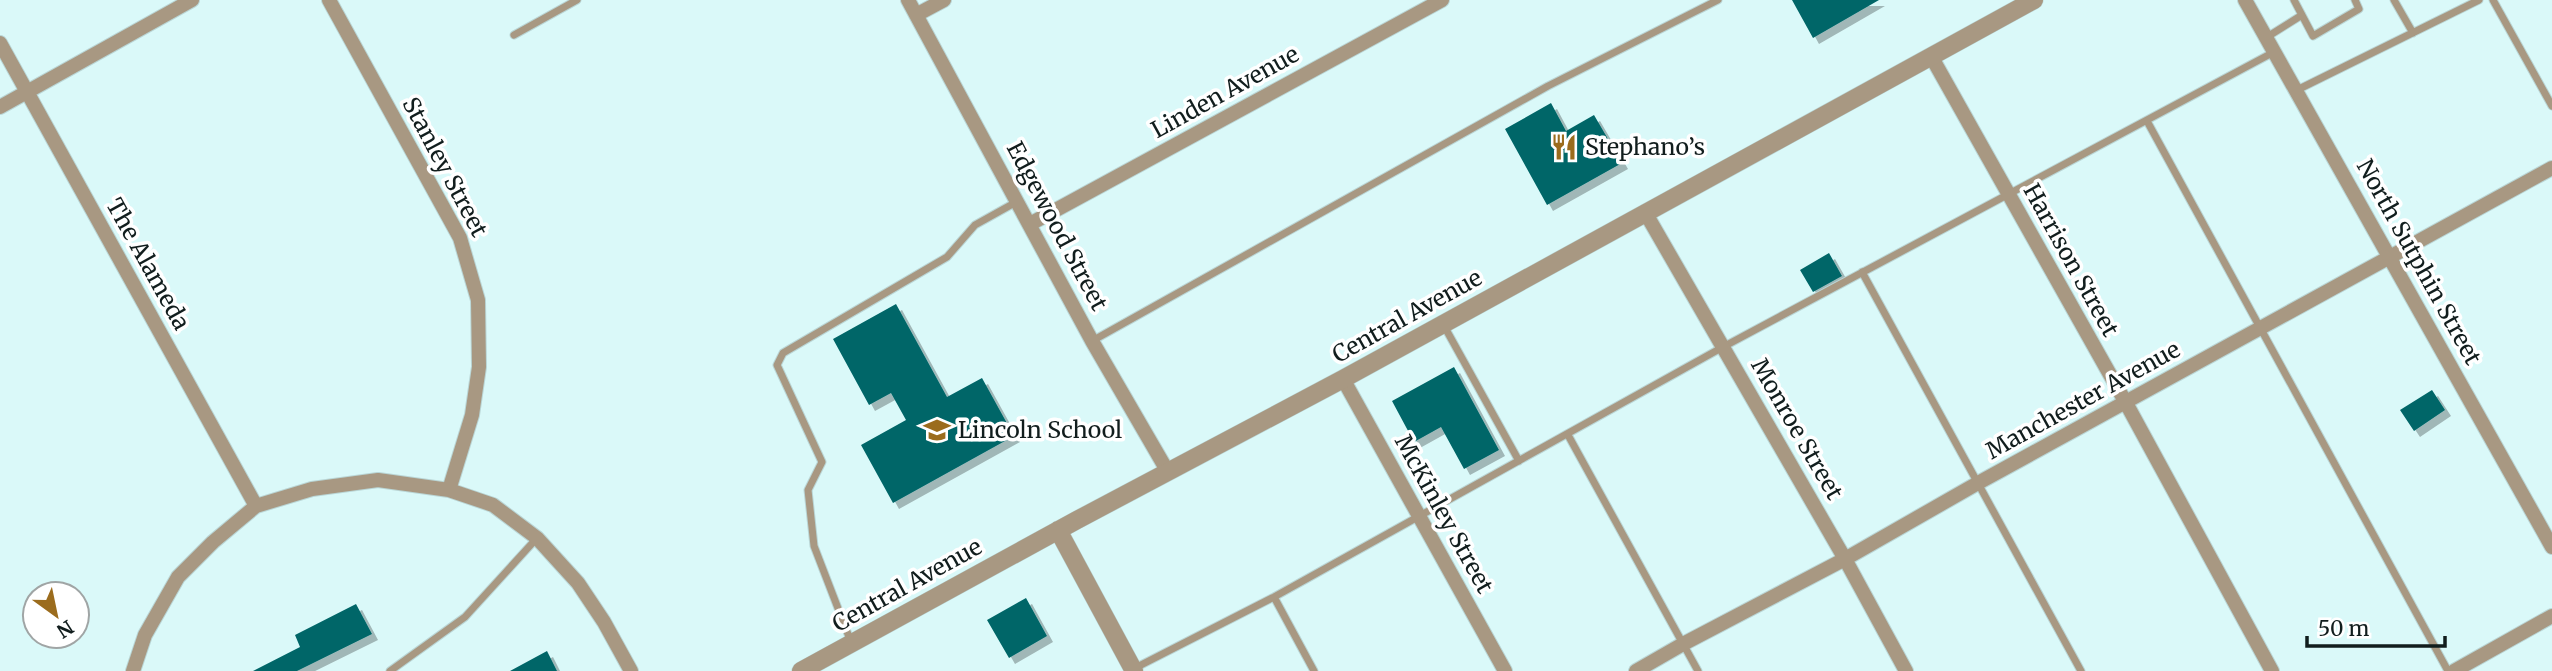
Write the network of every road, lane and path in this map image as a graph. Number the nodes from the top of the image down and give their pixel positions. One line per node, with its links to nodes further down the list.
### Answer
1 (191, 0): 15 (street)
2 (329, 0): 46 (street, Stanley Street)
3 (577, 0): 19 (lane)
4 (908, 0): 16 (street, Edgewood Street)
5 (944, 0): 16 (street)
6 (1442, 0): 33 (street, Linden Avenue)
7 (1718, 0): 38 (lane)
8 (2034, 0): 23 (street, Central Avenue)
9 (2245, 0): 20 (street, North Sutphin Street)
10 (2294, 0): 17 (lane)
11 (2355, 0): 17 (lane)
12 (2394, 0): 18 (lane)
13 (2479, 0): 18 (lane)
14 (2493, 0): 26 (lane)
15 (174, 4): 25 (street)
16 (916, 15): 31 (street, Edgewood Street)
17 (2302, 15): 20 (lane)
18 (2413, 33): 24 (lane)
19 (514, 35)
20 (2267, 37): 22 (street, North Sutphin Street)
21 (0, 43): 25 (street, The Alameda)
22 (2275, 52): 24 (street, North Sutphin Street); 28 (lane)
23 (1931, 57): 30 (street, Harrison Street); 32 (street, Central Avenue)
24 (2297, 90): 34 (street, North Sutphin Street)
25 (27, 93): 27 (street); 47 (street, The Alameda)
26 (2552, 106)
27 (0, 107)
28 (2147, 121): 30 (lane); 37 (lane)
29 (2552, 168): 34 (street, Manchester Avenue)
30 (2009, 195): 35 (lane); 41 (street, Harrison Street)
31 (1018, 201): 33 (street, Edgewood Street); 55 (lane)
32 (1646, 212): 36 (street, Central Avenue); 39 (street, Monroe Street)
33 (1030, 224): 38 (street, Edgewood Street)
34 (2391, 257): 37 (street, Manchester Avenue); 51 (street, North Sutphin Street)
35 (1862, 272): 39 (lane); 45 (lane)
36 (1443, 324): 40 (street, Central Avenue); 43 (lane)
37 (2259, 328): 41 (street, Manchester Avenue); 69 (lane)
38 (1092, 341): 44 (street, Edgewood Street)
39 (1723, 347): 42 (lane); 52 (street, Monroe Street)
40 (1343, 379): 44 (street, Central Avenue); 48 (street, McKinley Street)
41 (2126, 403): 45 (street, Manchester Avenue); 68 (street, Harrison Street)
42 (1569, 435): 43 (lane); 56 (lane)
43 (1519, 461): 48 (lane)
44 (1168, 472): 49 (street, Central Avenue)
45 (1978, 483): 52 (street, Manchester Avenue); 67 (lane)
46 (449, 490): 47 (street); 50 (street)
47 (256, 506): 58 (street)
48 (1419, 514): 53 (lane); 63 (street, McKinley Street)
49 (1058, 530): 55 (street, Central Avenue); 57 (street)
50 (537, 538): 59 (lane); 60 (street)
51 (2552, 547)
52 (1845, 559): 56 (street, Manchester Avenue); 66 (street, Monroe Street)
53 (1274, 597): 57 (lane); 62 (lane)
54 (2552, 615): 70 (street)
55 (852, 643): 61 (street, Central Avenue)
56 (1682, 644): 64 (street, Manchester Avenue); 65 (lane)
57 (1132, 670)
58 (133, 671)
59 (390, 671)
60 (631, 671)
61 (801, 671)
62 (1314, 671)
63 (1505, 671)
64 (1636, 671)
65 (1698, 671)
66 (1906, 671)
67 (2081, 671)
68 (2272, 671)
69 (2448, 671)
70 (2454, 671)

